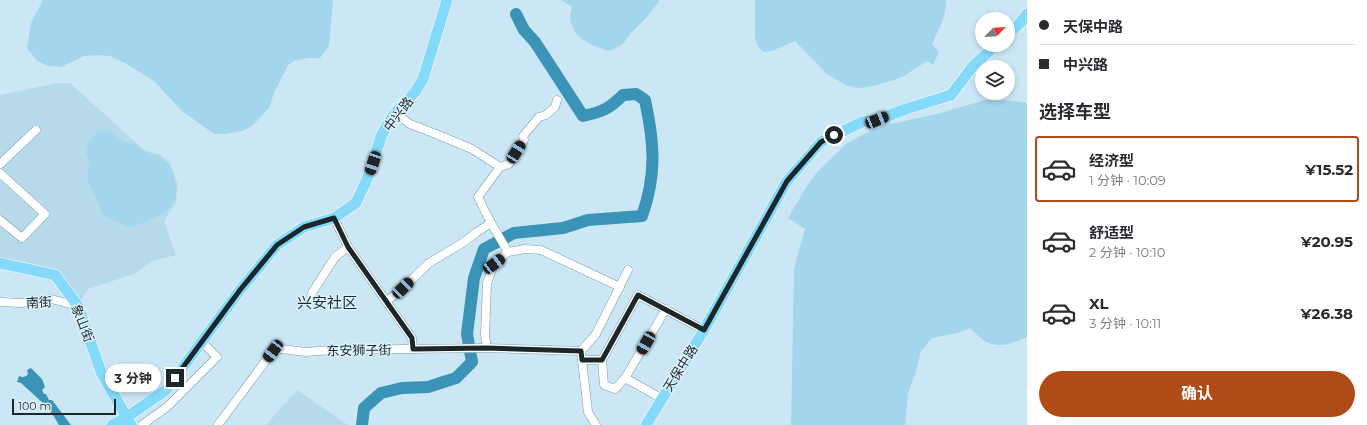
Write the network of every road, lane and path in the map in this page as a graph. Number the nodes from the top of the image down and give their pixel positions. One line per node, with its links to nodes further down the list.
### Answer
1 (446, 0): 6 (main road, 中兴路)
2 (1027, 14): 3 (main road)
3 (1015, 28)
4 (988, 52): 24 (main road, 天保中路)
5 (557, 100): 9 (street)
6 (395, 113): 9 (street); 11 (main road, 中兴路)
7 (36, 130): 8 (street)
8 (0, 164)
9 (500, 168): 13 (street)
10 (0, 173): 12 (street)
11 (334, 218): 14 (street); 25 (main road, 中兴路)
12 (0, 220)
13 (491, 224): 15 (street); 20 (street)
14 (348, 247): 19 (street); 20 (street)
15 (508, 252): 18 (street); 26 (street)
16 (0, 263): 22 (main road, 象山街)
17 (628, 270): 18 (street)
18 (620, 287): 28 (street)
19 (312, 293)
20 (387, 301): 27 (street)
21 (0, 302): 22 (street, 南街)
22 (78, 306): 33 (main road, 象山街)
23 (666, 309): 24 (street); 30 (street); 31 (street)
24 (704, 330): 32 (main road, 天保中路)
25 (202, 342): 33 (main road, 中兴路); 35 (street)
26 (487, 348): 27 (street, 东安狮子街); 28 (street, 东安狮子街)
27 (413, 349): 36 (street, 东安狮子街)
28 (581, 351): 29 (street)
29 (582, 360): 30 (street); 37 (street)
30 (602, 360): 31 (street)
31 (626, 378): 32 (street)
32 (661, 398): 38 (main road, 天保中路)
33 (129, 421): 34 (main road, 中兴路)
34 (112, 425)
35 (142, 425)
36 (218, 425)
37 (596, 425)
38 (646, 425)

